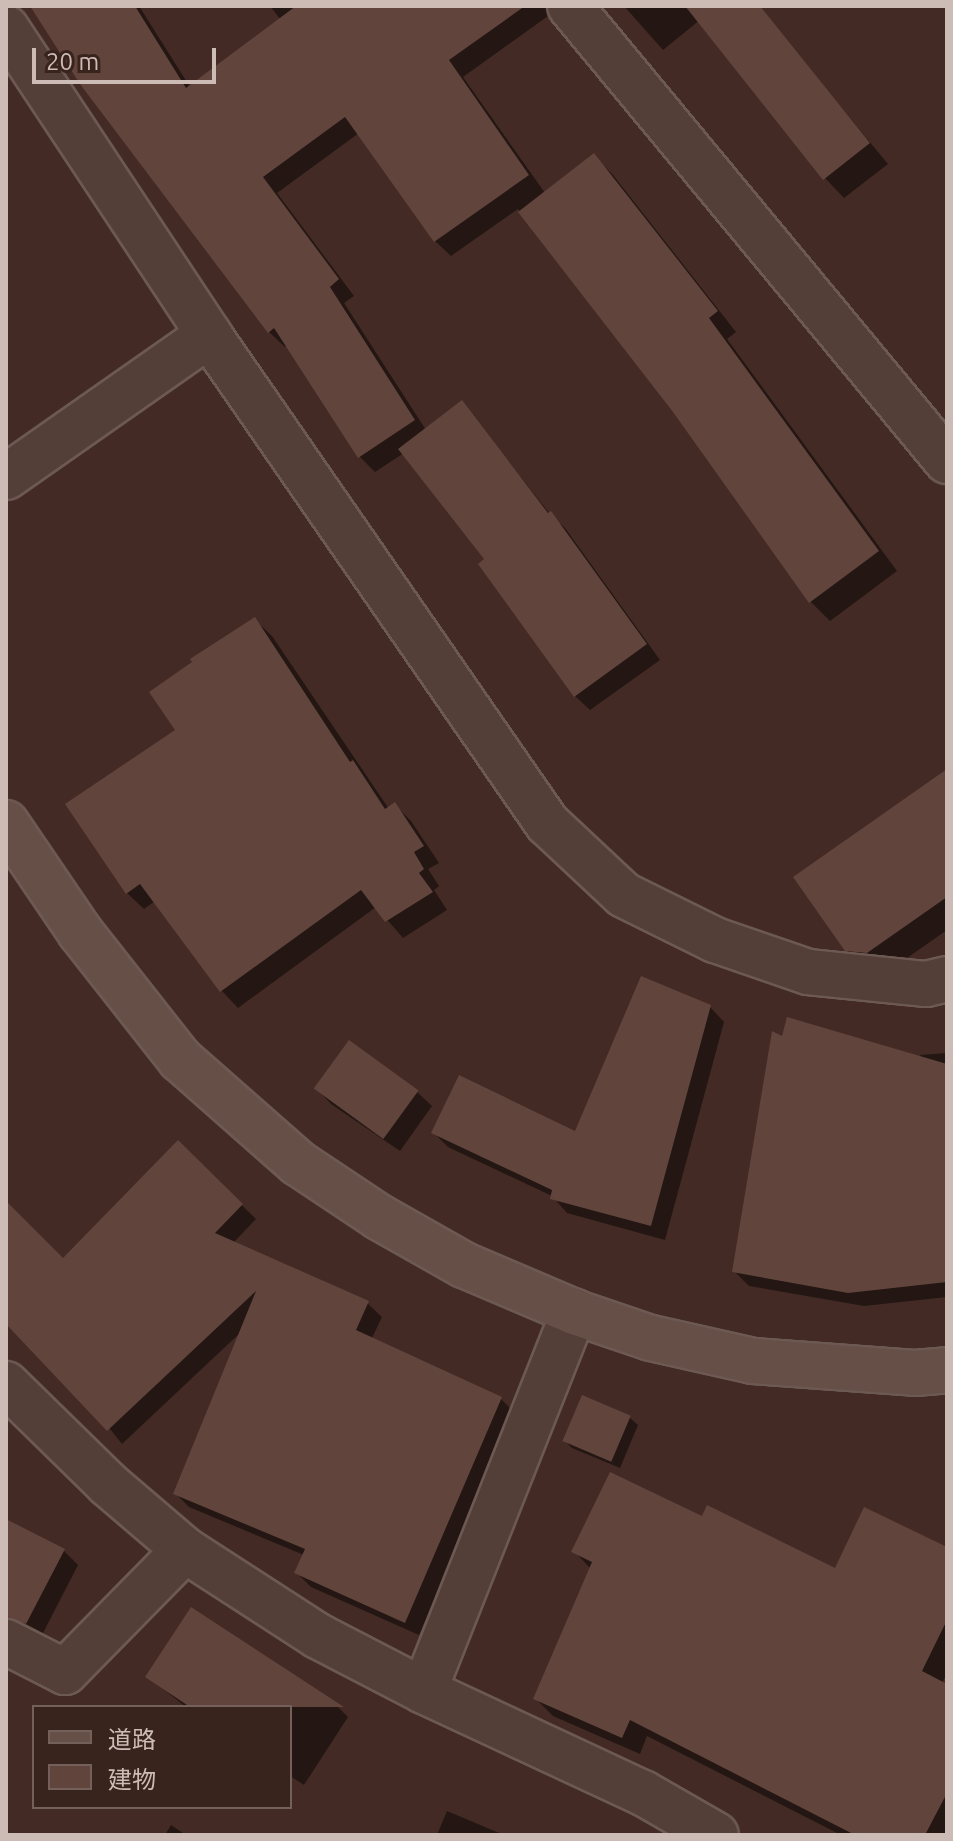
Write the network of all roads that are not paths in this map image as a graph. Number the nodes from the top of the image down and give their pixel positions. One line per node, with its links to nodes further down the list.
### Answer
1 (570, 6): 4 (street)
2 (6, 28): 3 (street)
3 (209, 335): 5 (street); 7 (street)
4 (947, 461)
5 (6, 477)
6 (6, 823): 8 (street)
7 (947, 979)
8 (574, 1312): 9 (street); 13 (street)
9 (947, 1370)
10 (6, 1384): 11 (street)
11 (185, 1550): 12 (street); 13 (street)
12 (6, 1642)
13 (424, 1691): 14 (street)
14 (716, 1835)

